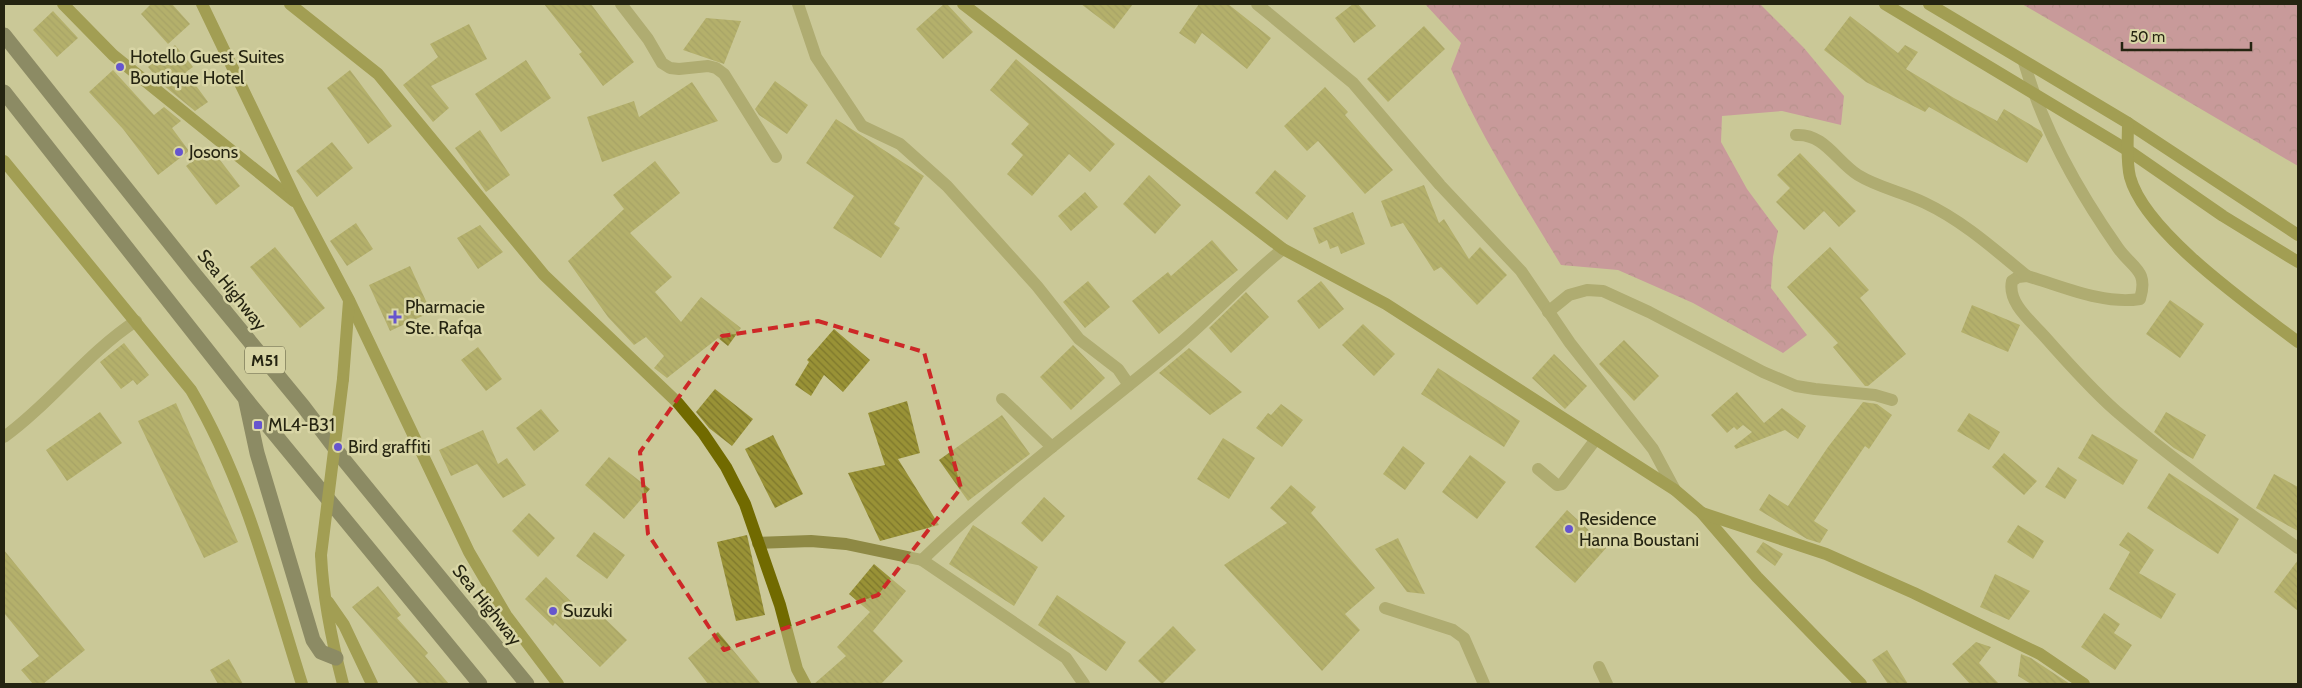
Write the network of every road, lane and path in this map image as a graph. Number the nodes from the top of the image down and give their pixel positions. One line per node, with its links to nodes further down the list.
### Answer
1 (63, 4): 21 (street)
2 (202, 4): 21 (street)
3 (290, 4): 40 (street)
4 (621, 4): 19 (street)
5 (798, 4): 30 (street)
6 (963, 4): 23 (street)
7 (1257, 4): 27 (street)
8 (1885, 4): 13 (street)
9 (1929, 4): 11 (street)
10 (4, 34): 51 (highway, Sea Highway / M51)
11 (2024, 62): 13 (street); 16 (street)
12 (4, 92): 15 (highway, M51)
13 (2032, 92): 18 (street); 25 (street)
14 (4, 107): 15 (highway)
15 (20, 113): 31 (highway, M51)
16 (2128, 123): 18 (street); 22 (street)
17 (1796, 135): 25 (street)
18 (2128, 151): 24 (street); 29 (street)
19 (776, 158)
20 (4, 161): 28 (street)
21 (298, 204): 26 (street)
22 (2298, 235)
23 (1283, 249): 30 (street); 35 (street)
24 (2298, 262)
25 (2027, 276): 41 (street)
26 (349, 300): 43 (street, bridge); 52 (street)
27 (1548, 312): 33 (street); 38 (street)
28 (136, 320): 34 (street); 47 (street)
29 (2298, 342)
30 (1129, 385): 36 (street)
31 (245, 398): 45 (highway); 50 (highway, M51)
32 (1002, 399): 36 (street)
33 (1892, 400)
34 (4, 437)
35 (1596, 439): 37 (street); 38 (street)
36 (1052, 447): 42 (street)
37 (1538, 469)
38 (1675, 490): 39 (street)
39 (1702, 513): 57 (street); 58 (street)
40 (758, 543): 42 (street); 53 (street)
41 (2298, 548)
42 (922, 560): 54 (street)
43 (326, 600): 45 (street); 49 (street)
44 (1385, 608): 55 (street)
45 (336, 658): 48 (street)
46 (1599, 667): 56 (street)
47 (302, 684)
48 (343, 684)
49 (372, 684)
50 (480, 684)
51 (527, 684)
52 (558, 684)
53 (805, 684)
54 (1084, 684)
55 (1484, 684)
56 (1607, 684)
57 (1861, 684)
58 (2084, 684)

